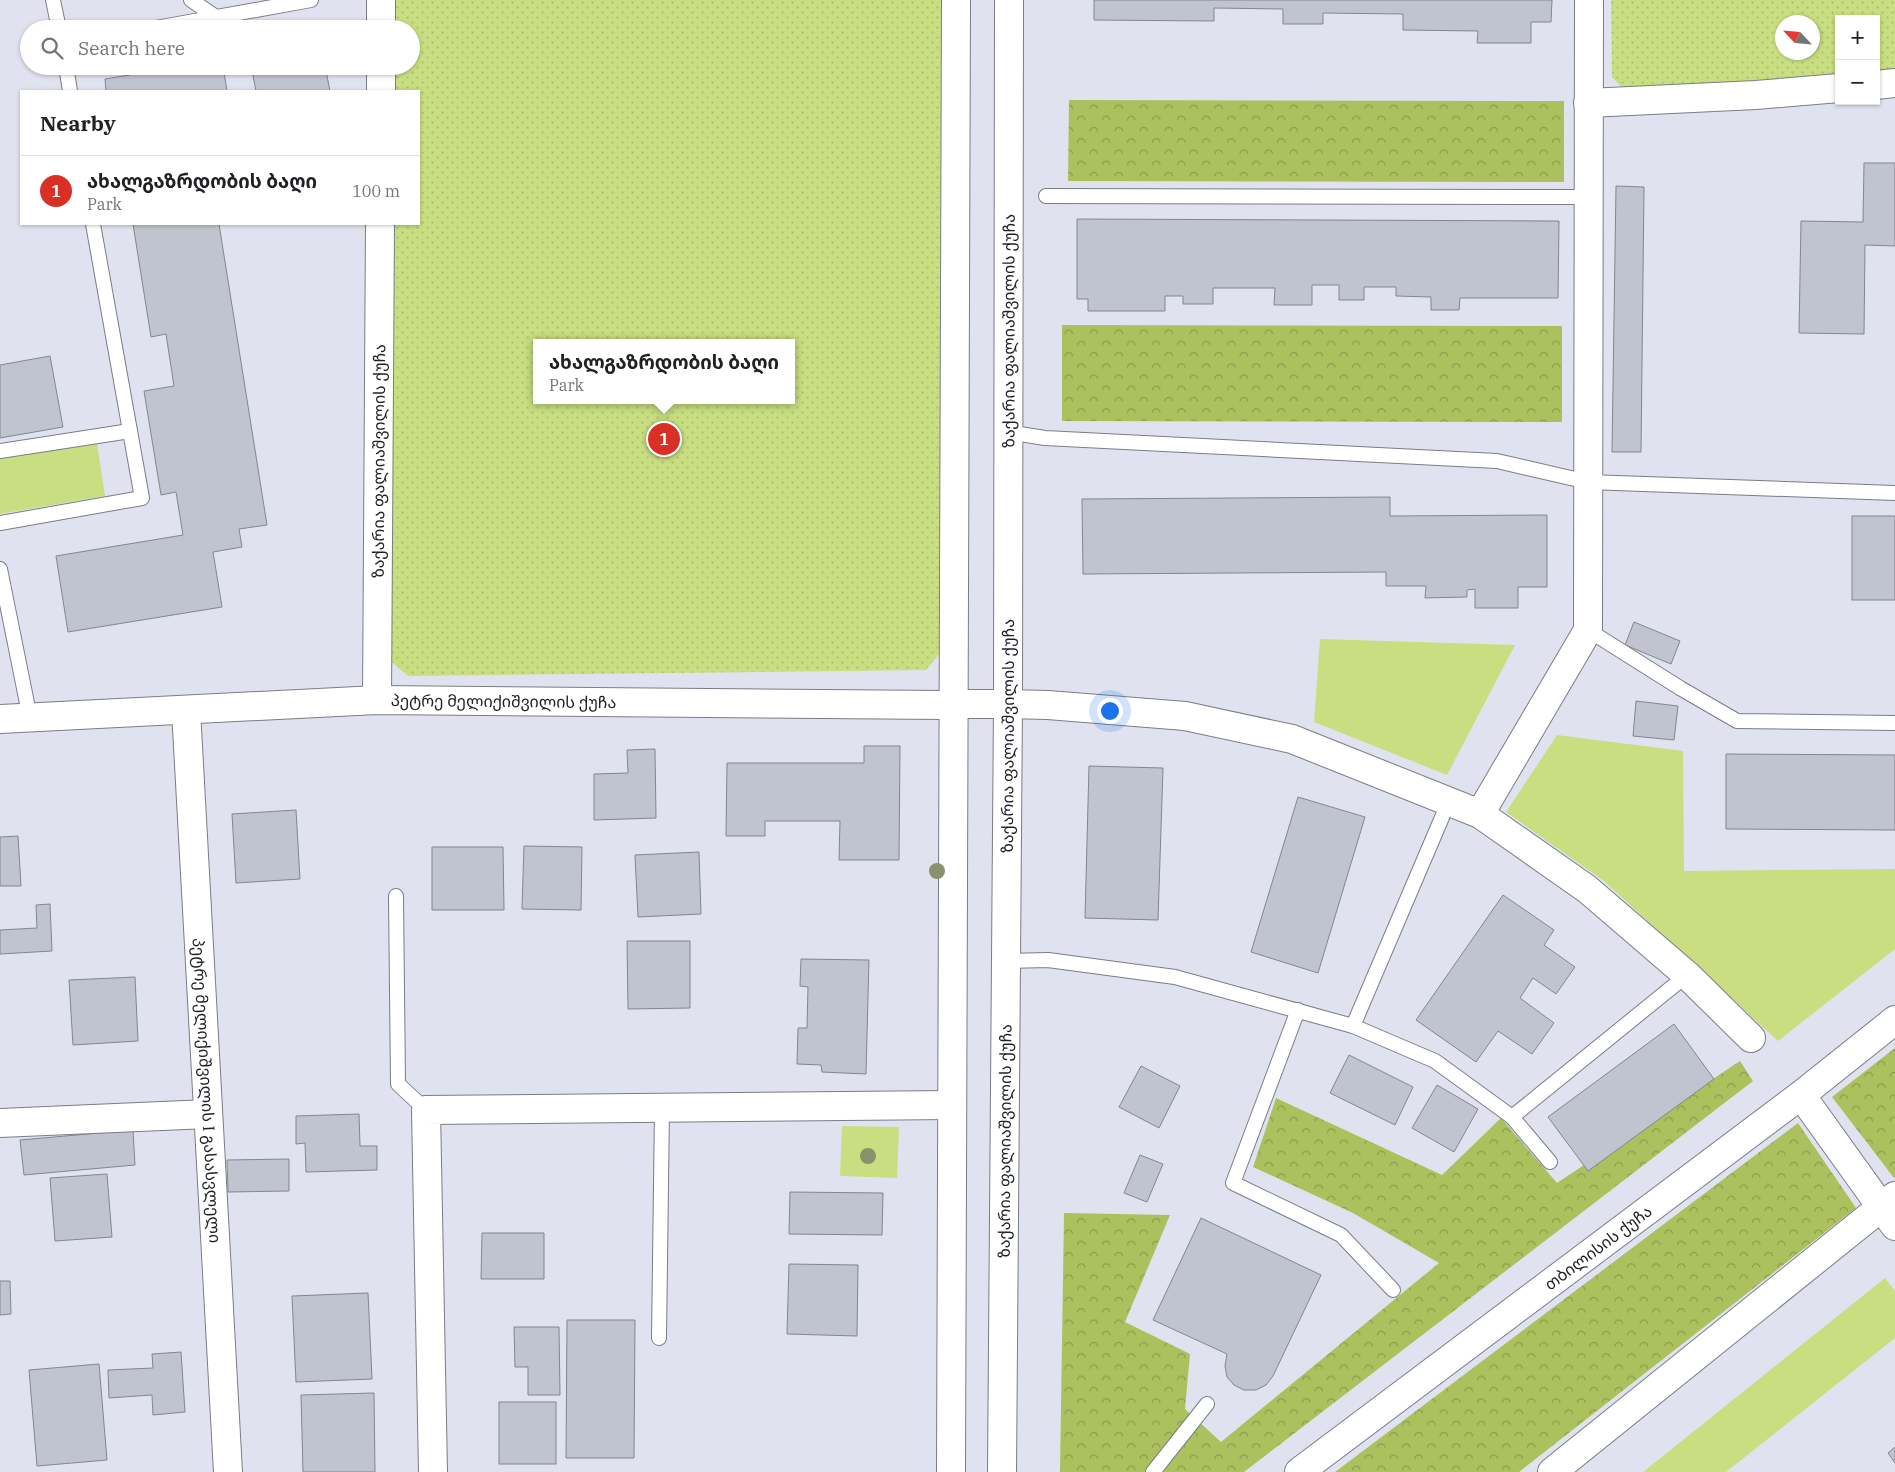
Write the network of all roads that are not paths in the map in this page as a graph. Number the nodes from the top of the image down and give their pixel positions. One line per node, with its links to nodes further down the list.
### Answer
1 (53, 0): 9 (lane)
2 (191, 0): 8 (lane)
3 (311, 0): 8 (lane)
4 (381, 0): 11 (street)
5 (956, 0): 33 (street)
6 (1009, 0): 25 (street, ზაქარია ფალიაშვილის ქუჩა)
7 (1588, 0): 19 (street)
8 (216, 17): 10 (lane)
9 (57, 20)
10 (200, 20)
11 (381, 20)
12 (67, 75): 17 (lane)
13 (381, 75): 18 (street)
14 (1895, 83): 15 (street)
15 (1880, 85)
16 (1835, 88): 19 (street)
17 (70, 90)
18 (381, 90)
19 (1588, 103): 21 (street)
20 (1046, 196): 21 (lane)
21 (1589, 197): 27 (street)
22 (93, 225): 24 (lane)
23 (380, 225): 32 (street, ზაქარია ფალიაშვილის ქუჩა)
24 (130, 431): 26 (lane); 29 (lane)
25 (1008, 432): 27 (lane); 34 (street, ზაქარია ფალიაშვილის ქუჩა)
26 (0, 451)
27 (1588, 482): 28 (lane); 31 (street)
28 (1895, 493)
29 (0, 523)
30 (0, 569): 36 (lane)
31 (1588, 630): 38 (lane); 40 (street)
32 (377, 700): 33 (street, პეტრე მელიქიშვილის ქუჩა); 35 (street, პეტრე მელიქიშვილის ქუჩა)
33 (954, 704): 34 (street, პეტრე მელიქიშვილის ქუჩა); 49 (street)
34 (1008, 704): 39 (street, პეტრე მელიქიშვილის ქუჩა); 42 (street, ზაქარია ფალიაშვილის ქუჩა)
35 (186, 710): 36 (street, პეტრე მელიქიშვილის ქუჩა); 52 (street, პეტრე მელიქიშვილის I გასასვლელი)
36 (30, 718): 37 (street, პეტრე მელიქიშვილის ქუჩა)
37 (0, 719)
38 (1895, 723)
39 (1449, 800): 40 (street, პეტრე მელიქიშვილის ქუჩა); 46 (lane)
40 (1480, 814): 43 (street, პეტრე მელიქიშვილის ქუჩა)
41 (396, 896): 51 (lane)
42 (1006, 961): 44 (lane); 64 (street, ზაქარია ფალიაშვილის ქუჩა)
43 (1687, 975): 47 (street, პეტრე მელიქიშვილის ქუჩა); 53 (lane)
44 (1298, 1010): 46 (lane); 57 (lane)
45 (1895, 1020): 48 (street, თბილისის ქუჩა)
46 (1352, 1026): 53 (lane)
47 (1751, 1038)
48 (1801, 1096): 56 (street); 60 (street, თბილისის ქუჩა)
49 (952, 1105): 50 (street); 63 (street)
50 (662, 1108): 51 (street); 58 (lane)
51 (426, 1110): 62 (street)
52 (208, 1114): 54 (street); 61 (street, პეტრე მელიქიშვილის I გასასვლელი)
53 (1512, 1117): 55 (lane)
54 (0, 1123)
55 (1550, 1162)
56 (1890, 1210): 66 (street)
57 (1393, 1290)
58 (659, 1338)
59 (1207, 1404): 65 (lane)
60 (1311, 1467)
61 (228, 1472)
62 (433, 1472)
63 (951, 1472)
64 (1002, 1472)
65 (1153, 1472)
66 (1552, 1472)

